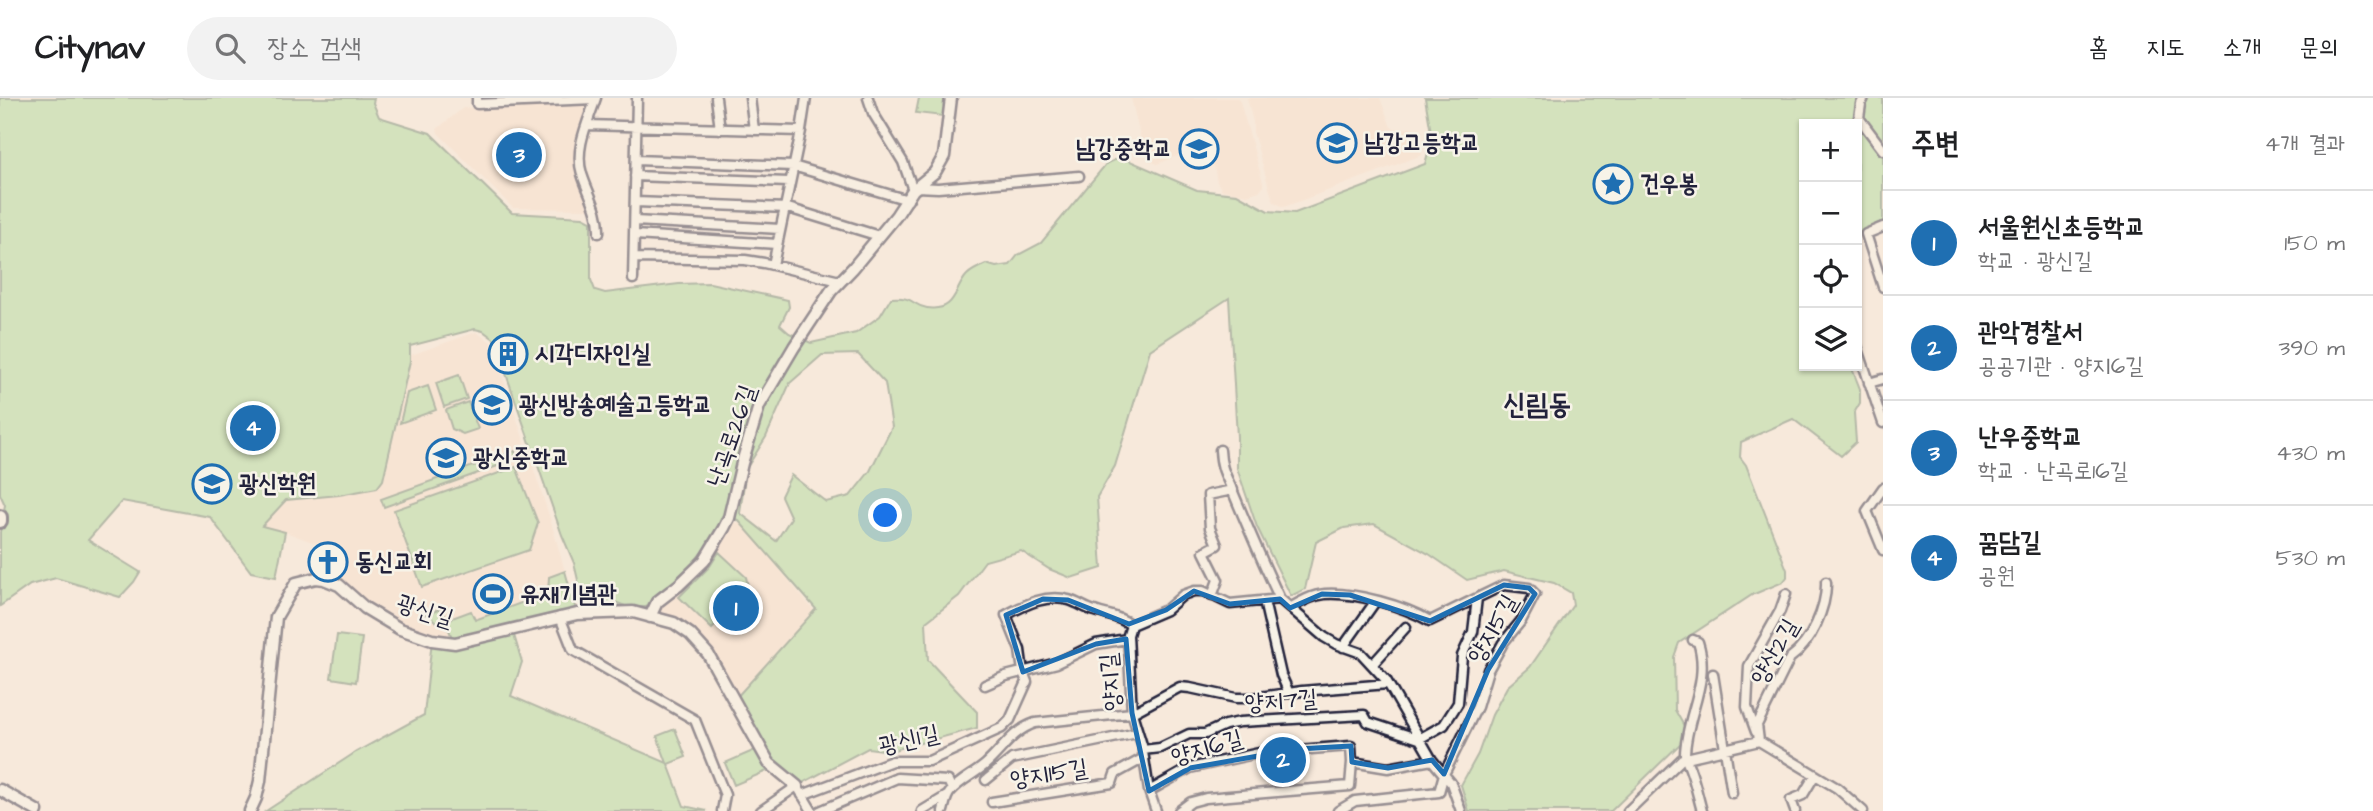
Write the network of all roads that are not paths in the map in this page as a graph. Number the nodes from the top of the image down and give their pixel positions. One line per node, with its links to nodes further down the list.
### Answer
1 (477, 98): 2 (street)
2 (595, 98): 10 (street)
3 (638, 98): 11 (street)
4 (716, 98): 12 (street)
5 (750, 98): 13 (street)
6 (806, 98): 14 (street)
7 (868, 98): 21 (street)
8 (951, 98): 21 (street, 난곡로26길)
9 (1864, 98): 15 (street)
10 (587, 125): 11 (street); 28 (street)
11 (636, 126): 12 (street); 16 (street)
12 (720, 129): 13 (street)
13 (754, 130): 14 (street)
14 (801, 131): 17 (street)
15 (1883, 150)
16 (635, 160): 17 (street); 18 (street)
17 (793, 166): 20 (street); 22 (street)
18 (635, 176): 20 (street); 23 (street)
19 (1079, 176): 21 (street)
20 (789, 182): 24 (street)
21 (915, 188): 22 (street, 난곡로26길)
22 (908, 200): 31 (street, 난곡로26길)
23 (636, 202): 24 (street); 25 (street)
24 (783, 208): 27 (street); 31 (street)
25 (635, 221): 27 (street); 30 (street)
26 (1883, 227): 29 (street)
27 (780, 229): 33 (street)
28 (599, 233)
29 (1866, 234): 32 (street); 38 (street)
30 (635, 235): 33 (street); 34 (street)
31 (879, 236): 37 (street, 난곡로26길)
32 (1862, 236)
33 (777, 244): 35 (street)
34 (634, 258): 35 (street); 36 (street)
35 (773, 265): 37 (street)
36 (633, 279)
37 (840, 282): 56 (street, 난곡로26길)
38 (1883, 287)
39 (1862, 361): 41 (street)
40 (1883, 379): 41 (street)
41 (1869, 383): 42 (street)
42 (1883, 423)
43 (1220, 450): 45 (street)
44 (1883, 488): 46 (street)
45 (1233, 490): 49 (street); 51 (street)
46 (1883, 550)
47 (1826, 582): 71 (street, 양산2길)
48 (1786, 594): 71 (street)
49 (1212, 596): 52 (street, 양지길); 57 (street, 양지길)
50 (1477, 598): 53 (street); 70 (street, 양지5길); 77 (street, 양지5길)
51 (1280, 599): 52 (street, 양지길); 54 (street)
52 (1264, 601): 67 (street)
53 (1375, 602): 54 (street); 61 (street)
54 (1290, 608): 61 (street)
55 (560, 617): 56 (street, 광신길); 87 (street, 광신길); 88 (street)
56 (650, 617): 81 (street, 광신길)
57 (1131, 625): 59 (street, 양지길); 63 (street)
58 (1405, 627): 62 (street)
59 (1127, 639): 63 (street); 68 (street, 양지길)
60 (1693, 640): 74 (street)
61 (1343, 647): 62 (street)
62 (1372, 665): 65 (street)
63 (1023, 672): 66 (street); 81 (street, 광신1길)
64 (1713, 674): 72 (street)
65 (1388, 684): 67 (street); 70 (street)
66 (985, 685)
67 (1289, 693): 68 (street)
68 (1132, 713): 69 (street, 양지길); 83 (street)
69 (1137, 733): 73 (street, 양지길); 79 (street)
70 (1419, 738): 73 (street, 양지7길); 75 (street)
71 (1759, 741): 72 (street); 78 (street)
72 (1724, 749): 74 (street); 84 (street)
73 (1144, 754): 82 (street, 양지길); 85 (street, 양지15길)
74 (1685, 758): 98 (street); 99 (street)
75 (1432, 760): 76 (street, 양지6길); 77 (street)
76 (1352, 761): 82 (street, 양지6길); 95 (street)
77 (1444, 774): 96 (street); 97 (street)
78 (1815, 775): 100 (street); 101 (street)
79 (986, 780)
80 (0, 790): 86 (street)
81 (800, 791): 89 (street); 90 (street, 광신길)
82 (1149, 791): 94 (street, 양지길)
83 (949, 793): 91 (street); 92 (street); 93 (street)
84 (1732, 793)
85 (992, 802)
86 (37, 811)
87 (250, 811)
88 (722, 811)
89 (761, 811)
90 (812, 811)
91 (820, 811)
92 (922, 811)
93 (943, 811)
94 (1156, 811)
95 (1179, 811)
96 (1338, 811)
97 (1461, 811)
98 (1628, 811)
99 (1702, 811)
100 (1795, 811)
101 (1863, 811)

